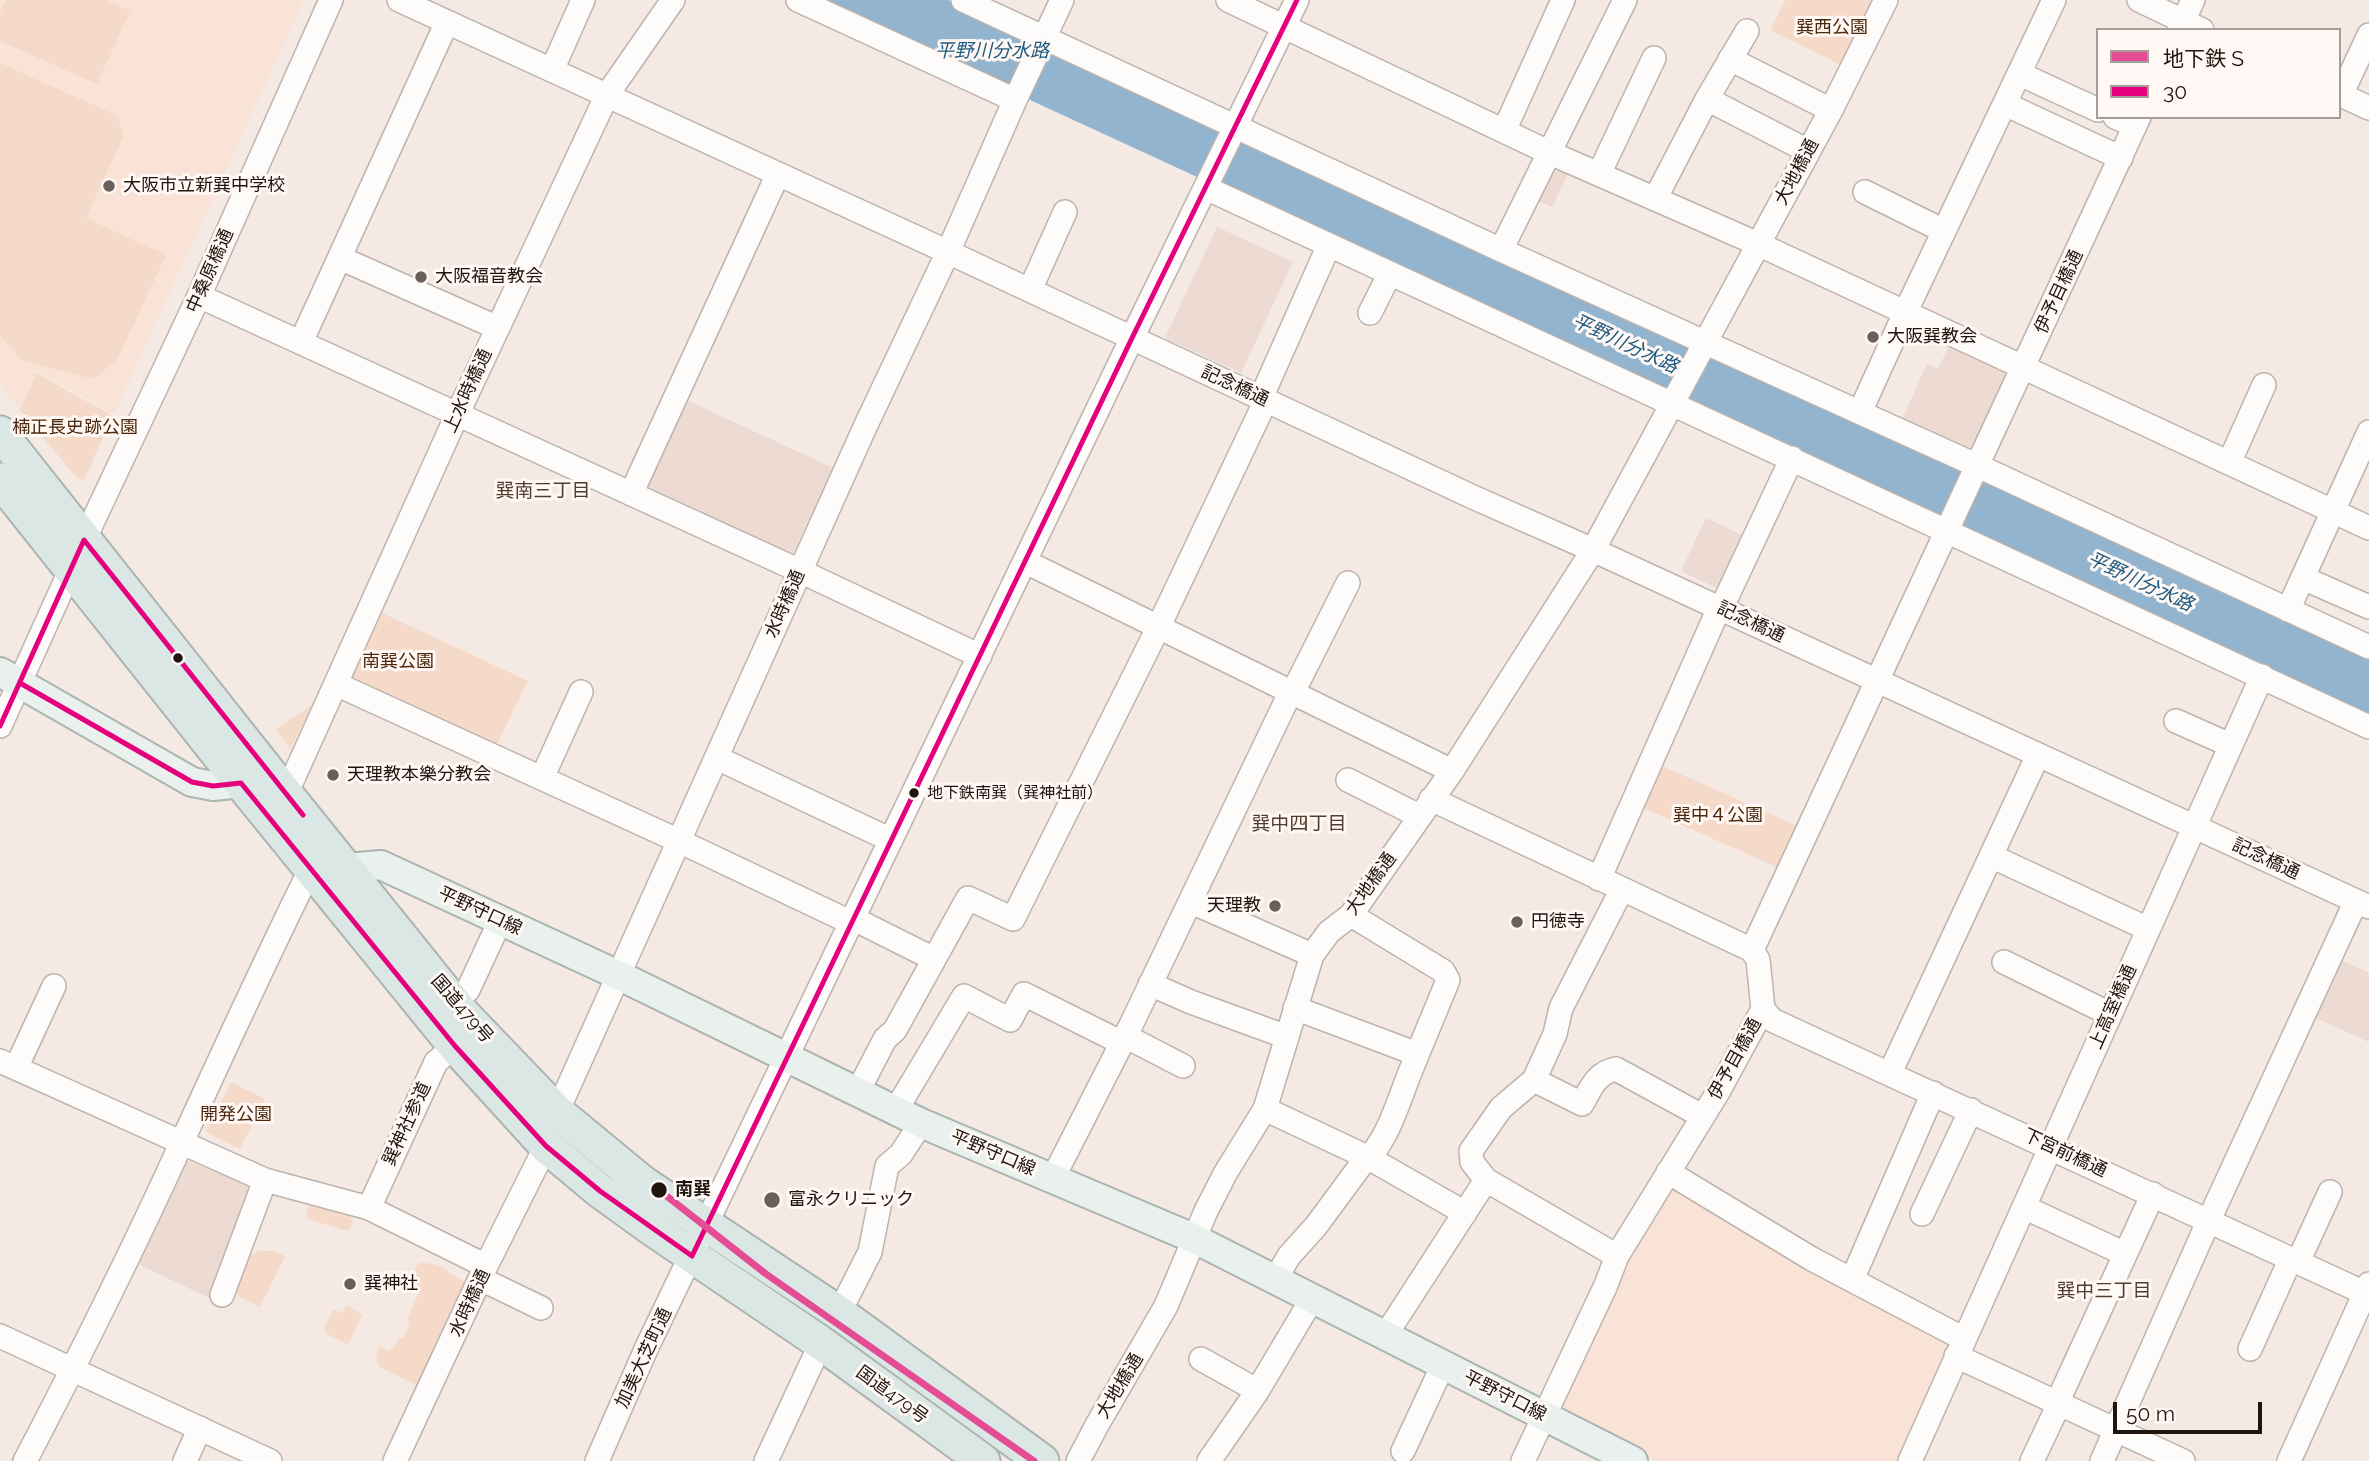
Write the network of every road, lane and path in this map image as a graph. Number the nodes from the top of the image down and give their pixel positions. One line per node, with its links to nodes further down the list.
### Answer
1 (331, 0): 54 (street, 中桑原橋通)
2 (399, 0): 16 (street, 記念橋通)
3 (583, 0): 23 (street)
4 (673, 0): 26 (street, 上水時橋通)
5 (798, 0): 28 (street)
6 (963, 0): 20 (street)
7 (1062, 0): 20 (street)
8 (1228, 0): 17 (street)
9 (1297, 0): 17 (street, 加美大芝町通)
10 (1563, 0): 36 (street)
11 (1625, 0): 38 (street)
12 (1886, 0): 33 (street, 大地橋通)
13 (2054, 0): 24 (street)
14 (2139, 0): 15 (street)
15 (2190, 20)
16 (447, 22): 23 (street, 記念橋通); 51 (street)
17 (1285, 25): 35 (street, 加美大芝町通); 36 (street)
18 (1747, 31): 22 (street)
19 (2369, 35): 25 (street)
20 (1044, 40): 28 (street, 水時橋通); 35 (street)
21 (1654, 58): 41 (street)
22 (1730, 59): 29 (street); 33 (street)
23 (552, 70): 26 (street, 記念橋通)
24 (2020, 74): 30 (street); 32 (street)
25 (2341, 93)
26 (607, 95): 40 (street, 記念橋通); 57 (street, 上水時橋通)
27 (2341, 95): 31 (street)
28 (1016, 99): 50 (street, 水時橋通)
29 (1707, 99): 37 (street); 44 (street)
30 (2005, 104): 39 (street); 46 (street)
31 (2369, 108)
32 (2096, 109)
33 (1831, 110): 37 (street, 大地橋通)
34 (2129, 120): 39 (street, 伊予目橋通)
35 (1236, 126): 42 (street, 加美大芝町通); 49 (street)
36 (1504, 131): 38 (street)
37 (1808, 151): 47 (street, 大地橋通)
38 (1548, 152): 41 (street); 49 (street)
39 (2120, 158): 61 (street, 伊予目橋通)
40 (778, 174): 50 (street, 記念橋通); 73 (street)
41 (1599, 174): 44 (street)
42 (1206, 188): 48 (street); 58 (street, 加美大芝町通)
43 (1865, 192): 46 (street)
44 (1655, 199): 47 (street)
45 (1065, 212): 53 (street)
46 (1944, 231): 56 (street)
47 (1758, 244): 56 (street); 60 (street, 大地橋通)
48 (1329, 245): 52 (street); 63 (street)
49 (1501, 250): 60 (street)
50 (948, 252): 53 (street, 記念橋通); 81 (street, 水時橋通)
51 (340, 258): 57 (street); 59 (street)
52 (1390, 273): 55 (street); 64 (street)
53 (1030, 290): 58 (street, 記念橋通)
54 (198, 296): 59 (street); 77 (street, 中桑原橋通)
55 (1370, 313)
56 (1905, 313): 61 (street); 65 (street)
57 (498, 328): 66 (street, 上水時橋通)
58 (1132, 338): 63 (street, 記念橋通); 79 (street, 加美大芝町通)
59 (301, 342): 66 (street)
60 (1704, 343): 64 (street, 大地橋通); 65 (street)
61 (2024, 368): 70 (street); 71 (street, 伊予目橋通)
62 (2264, 385): 70 (street)
63 (1264, 399): 78 (street, 記念橋通); 87 (street)
64 (1674, 403): 69 (street); 78 (street, 大地橋通)
65 (1860, 412): 71 (street)
66 (457, 415): 73 (street); 93 (street, 上水時橋通)
67 (2369, 432): 74 (street)
68 (0, 433): 77 (highway, 国道479号)
69 (1792, 458): 76 (street); 85 (street)
70 (2229, 463): 74 (street)
71 (1978, 466): 76 (street, 伊予目橋通); 86 (street)
72 (0, 480): 80 (highway, 国道479号)
73 (631, 494): 81 (street)
74 (2333, 511): 75 (street); 82 (street)
75 (2369, 528)
76 (1947, 530): 90 (street); 92 (street)
77 (84, 540): 80 (street, 中桑原橋通); 106 (highway, 国道479号)
78 (1593, 550): 85 (street, 記念橋通); 102 (street, 大地橋通)
79 (1026, 562): 87 (street); 89 (street, 加美大芝町通)
80 (71, 570): 91 (street); 105 (highway, 国道479号)
81 (800, 571): 89 (street); 101 (street, 水時橋通)
82 (2303, 578): 84 (street); 86 (street)
83 (1348, 583): 94 (street)
84 (2369, 607)
85 (1720, 608): 92 (street, 記念橋通); 114 (street)
86 (2288, 610): 88 (street)
87 (1158, 628): 94 (street); 124 (street)
88 (2369, 647)
89 (981, 656): 109 (street, 加美大芝町通)
90 (2262, 676): 98 (street); 99 (street, 上高室橋通)
91 (10, 678): 97 (street); 105 (main road)
92 (1878, 681): 100 (street, 記念橋通); 122 (street)
93 (335, 684): 103 (street); 106 (street, 上水時橋通)
94 (1292, 691): 102 (street); 116 (street)
95 (581, 692): 103 (street)
96 (2176, 721): 99 (street)
97 (0, 726)
98 (2369, 726)
99 (2230, 745): 108 (street, 上高室橋通)
100 (2038, 755): 108 (street, 記念橋通); 111 (street)
101 (717, 758): 109 (street); 110 (street, 水時橋通)
102 (1452, 771): 107 (street, 大地橋通)
103 (542, 778): 110 (street)
104 (1348, 780): 107 (street)
105 (241, 783): 112 (highway, 国道479号)
106 (286, 794): 113 (highway, 国道479号)
107 (1424, 808): 114 (street); 118 (street, 大地橋通)
108 (2193, 825): 117 (street, 記念橋通); 121 (street, 上高室橋通)
109 (891, 840): 120 (street, 加美大芝町通)
110 (679, 841): 120 (street); 126 (street, 水時橋通)
111 (1991, 856): 121 (street); 140 (street)
112 (311, 868): 135 (highway, 国道479号); 150 (street)
113 (347, 868): 119 (main road, 平野守口線); 129 (highway, 国道479号)
114 (1599, 879): 115 (street)
115 (1622, 889): 122 (street); 141 (street)
116 (1192, 898): 123 (street); 127 (street)
117 (2363, 904): 164 (street)
118 (1351, 915): 123 (street, 大地橋通); 136 (street)
119 (500, 921): 126 (main road, 平野守口線); 129 (street)
120 (853, 921): 124 (street); 137 (street, 加美大芝町通)
121 (2148, 929): 132 (street, 上高室橋通)
122 (1752, 950): 131 (street, 伊予目橋通)
123 (1312, 955): 130 (street, 大地橋通)
124 (934, 959): 142 (street)
125 (2004, 962): 132 (street)
126 (618, 975): 137 (main road, 平野守口線); 147 (street, 水時橋通)
127 (1150, 984): 133 (street); 134 (street)
128 (54, 986): 138 (street)
129 (454, 1002): 147 (highway, 国道479号)
130 (1295, 1008): 133 (street, 大地橋通); 136 (street)
131 (1763, 1009): 140 (street, 下宮前橋通); 148 (street, 伊予目橋通)
132 (2110, 1014): 152 (street, 上高室橋通)
133 (1287, 1037): 144 (street, 大地橋通)
134 (1124, 1040): 139 (street); 145 (street); 155 (street)
135 (455, 1046): 151 (highway, 国道479号); 161 (street, 巽神社参道)
136 (1417, 1054): 153 (street)
137 (788, 1056): 142 (main road, 平野守口線); 165 (street, 加美大芝町通)
138 (8, 1064): 150 (street)
139 (1183, 1066)
140 (1890, 1073): 143 (street, 下宮前橋通)
141 (1534, 1080): 148 (street); 157 (street)
142 (858, 1091): 145 (main road, 平野守口線)
143 (1933, 1093): 146 (street, 下宮前橋通); 173 (street)
144 (1265, 1109): 153 (street); 166 (street, 大地橋通)
145 (896, 1110): 149 (main road, 平野守口線)
146 (1970, 1110): 152 (street, 下宮前橋通); 163 (street)
147 (557, 1112): 165 (highway, 国道479号)
148 (1702, 1116): 154 (street, 伊予目橋通)
149 (921, 1123): 155 (main road, 平野守口線); 178 (street)
150 (182, 1143): 156 (street); 186 (street)
151 (546, 1146): 168 (highway, 国道479号); 171 (street, 水時橋通)
152 (2052, 1147): 159 (street, 下宮前橋通); 160 (street, 上高室橋通)
153 (1369, 1158): 162 (street); 172 (street)
154 (1668, 1172): 169 (street, 伊予目橋通); 173 (street)
155 (1053, 1178): 166 (main road, 平野守口線)
156 (265, 1180): 161 (street); 175 (street)
157 (1486, 1180): 162 (street); 169 (street)
158 (2330, 1192): 170 (street)
159 (2153, 1194): 164 (street, 下宮前橋通); 167 (street)
160 (2024, 1207): 167 (street); 182 (street, 上高室橋通)
161 (369, 1208): 171 (street)
162 (1465, 1213): 180 (street)
163 (1922, 1214)
164 (2209, 1220): 170 (street, 下宮前橋通); 191 (street)
165 (707, 1224): 168 (street, 加美大芝町通); 178 (highway, 国道479号)
166 (1194, 1238): 172 (main road, 平野守口線); 202 (street, 大地橋通)
167 (2124, 1254): 188 (street)
168 (692, 1256): 181 (highway, 国道479号); 199 (street, 加美大芝町通)
169 (1617, 1256): 189 (street, 伊予目橋通)
170 (2295, 1260): 174 (street, 下宮前橋通); 183 (street)
171 (484, 1273): 177 (street); 198 (street, 水時橋通)
172 (1275, 1280): 176 (main road, 平野守口線)
173 (1852, 1280): 182 (street)
174 (2368, 1291): 209 (street)
175 (222, 1295)
176 (1312, 1299): 180 (main road, 平野守口線); 187 (street)
177 (541, 1308)
178 (839, 1313): 201 (highway, 国道479号)
179 (0, 1336): 186 (street)
180 (1385, 1336): 185 (main road, 平野守口線)
181 (821, 1343): 193 (highway, 国道479号); 200 (street)
182 (1960, 1348): 188 (street); 206 (street, 上高室橋通)
183 (2250, 1349)
184 (1201, 1359): 187 (street)
185 (1443, 1365): 189 (main road, 平野守口線); 192 (street)
186 (73, 1369): 190 (street); 195 (street)
187 (1256, 1394): 203 (street)
188 (2058, 1403): 191 (street); 207 (street)
189 (1543, 1415): 204 (street, 伊予目橋通); 205 (main road, 平野守口線)
190 (200, 1428): 196 (street); 197 (street)
191 (2117, 1430): 194 (street); 208 (street)
192 (1403, 1451)
193 (969, 1457)
194 (2172, 1459)
195 (25, 1461)
196 (184, 1461)
197 (270, 1461)
198 (395, 1461)
199 (597, 1461)
200 (766, 1461)
201 (1042, 1461)
202 (1078, 1461)
203 (1209, 1461)
204 (1523, 1461)
205 (1633, 1461)
206 (1910, 1461)
207 (2032, 1461)
208 (2102, 1461)
209 (2289, 1461)

